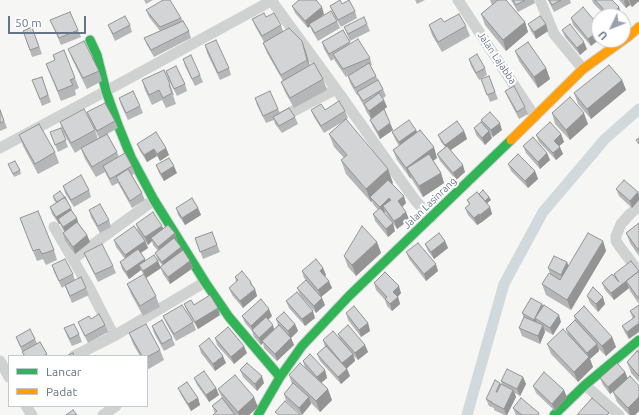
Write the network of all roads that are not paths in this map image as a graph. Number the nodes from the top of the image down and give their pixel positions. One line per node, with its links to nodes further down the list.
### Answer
1 (272, 0): 7 (street); 8 (street)
2 (458, 0): 9 (street, Jalan Lajabba)
3 (540, 0): 6 (street)
4 (639, 27): 6 (street, Jalan Lasinrang)
5 (90, 40): 8 (street)
6 (583, 69): 9 (street, Jalan Lasinrang)
7 (336, 89): 10 (street); 14 (street)
8 (106, 91): 11 (street); 12 (street)
9 (535, 116): 14 (street, Jalan Lasinrang)
10 (280, 118)
11 (0, 148)
12 (154, 200): 16 (street); 18 (street)
13 (639, 206): 17 (street)
14 (431, 218): 24 (street, Jalan Lasinrang)
15 (54, 227): 16 (street)
16 (74, 259): 19 (street)
17 (639, 272)
18 (205, 282): 19 (street); 24 (street)
19 (114, 336): 21 (street)
20 (639, 340): 25 (street)
21 (76, 355)
22 (0, 360): 23 (street)
23 (8, 375)
24 (280, 378): 28 (street, Jalan Lasinrang)
25 (585, 385): 29 (street); 30 (street)
26 (115, 407): 27 (street)
27 (103, 415)
28 (258, 415)
29 (554, 415)
30 (619, 415)

